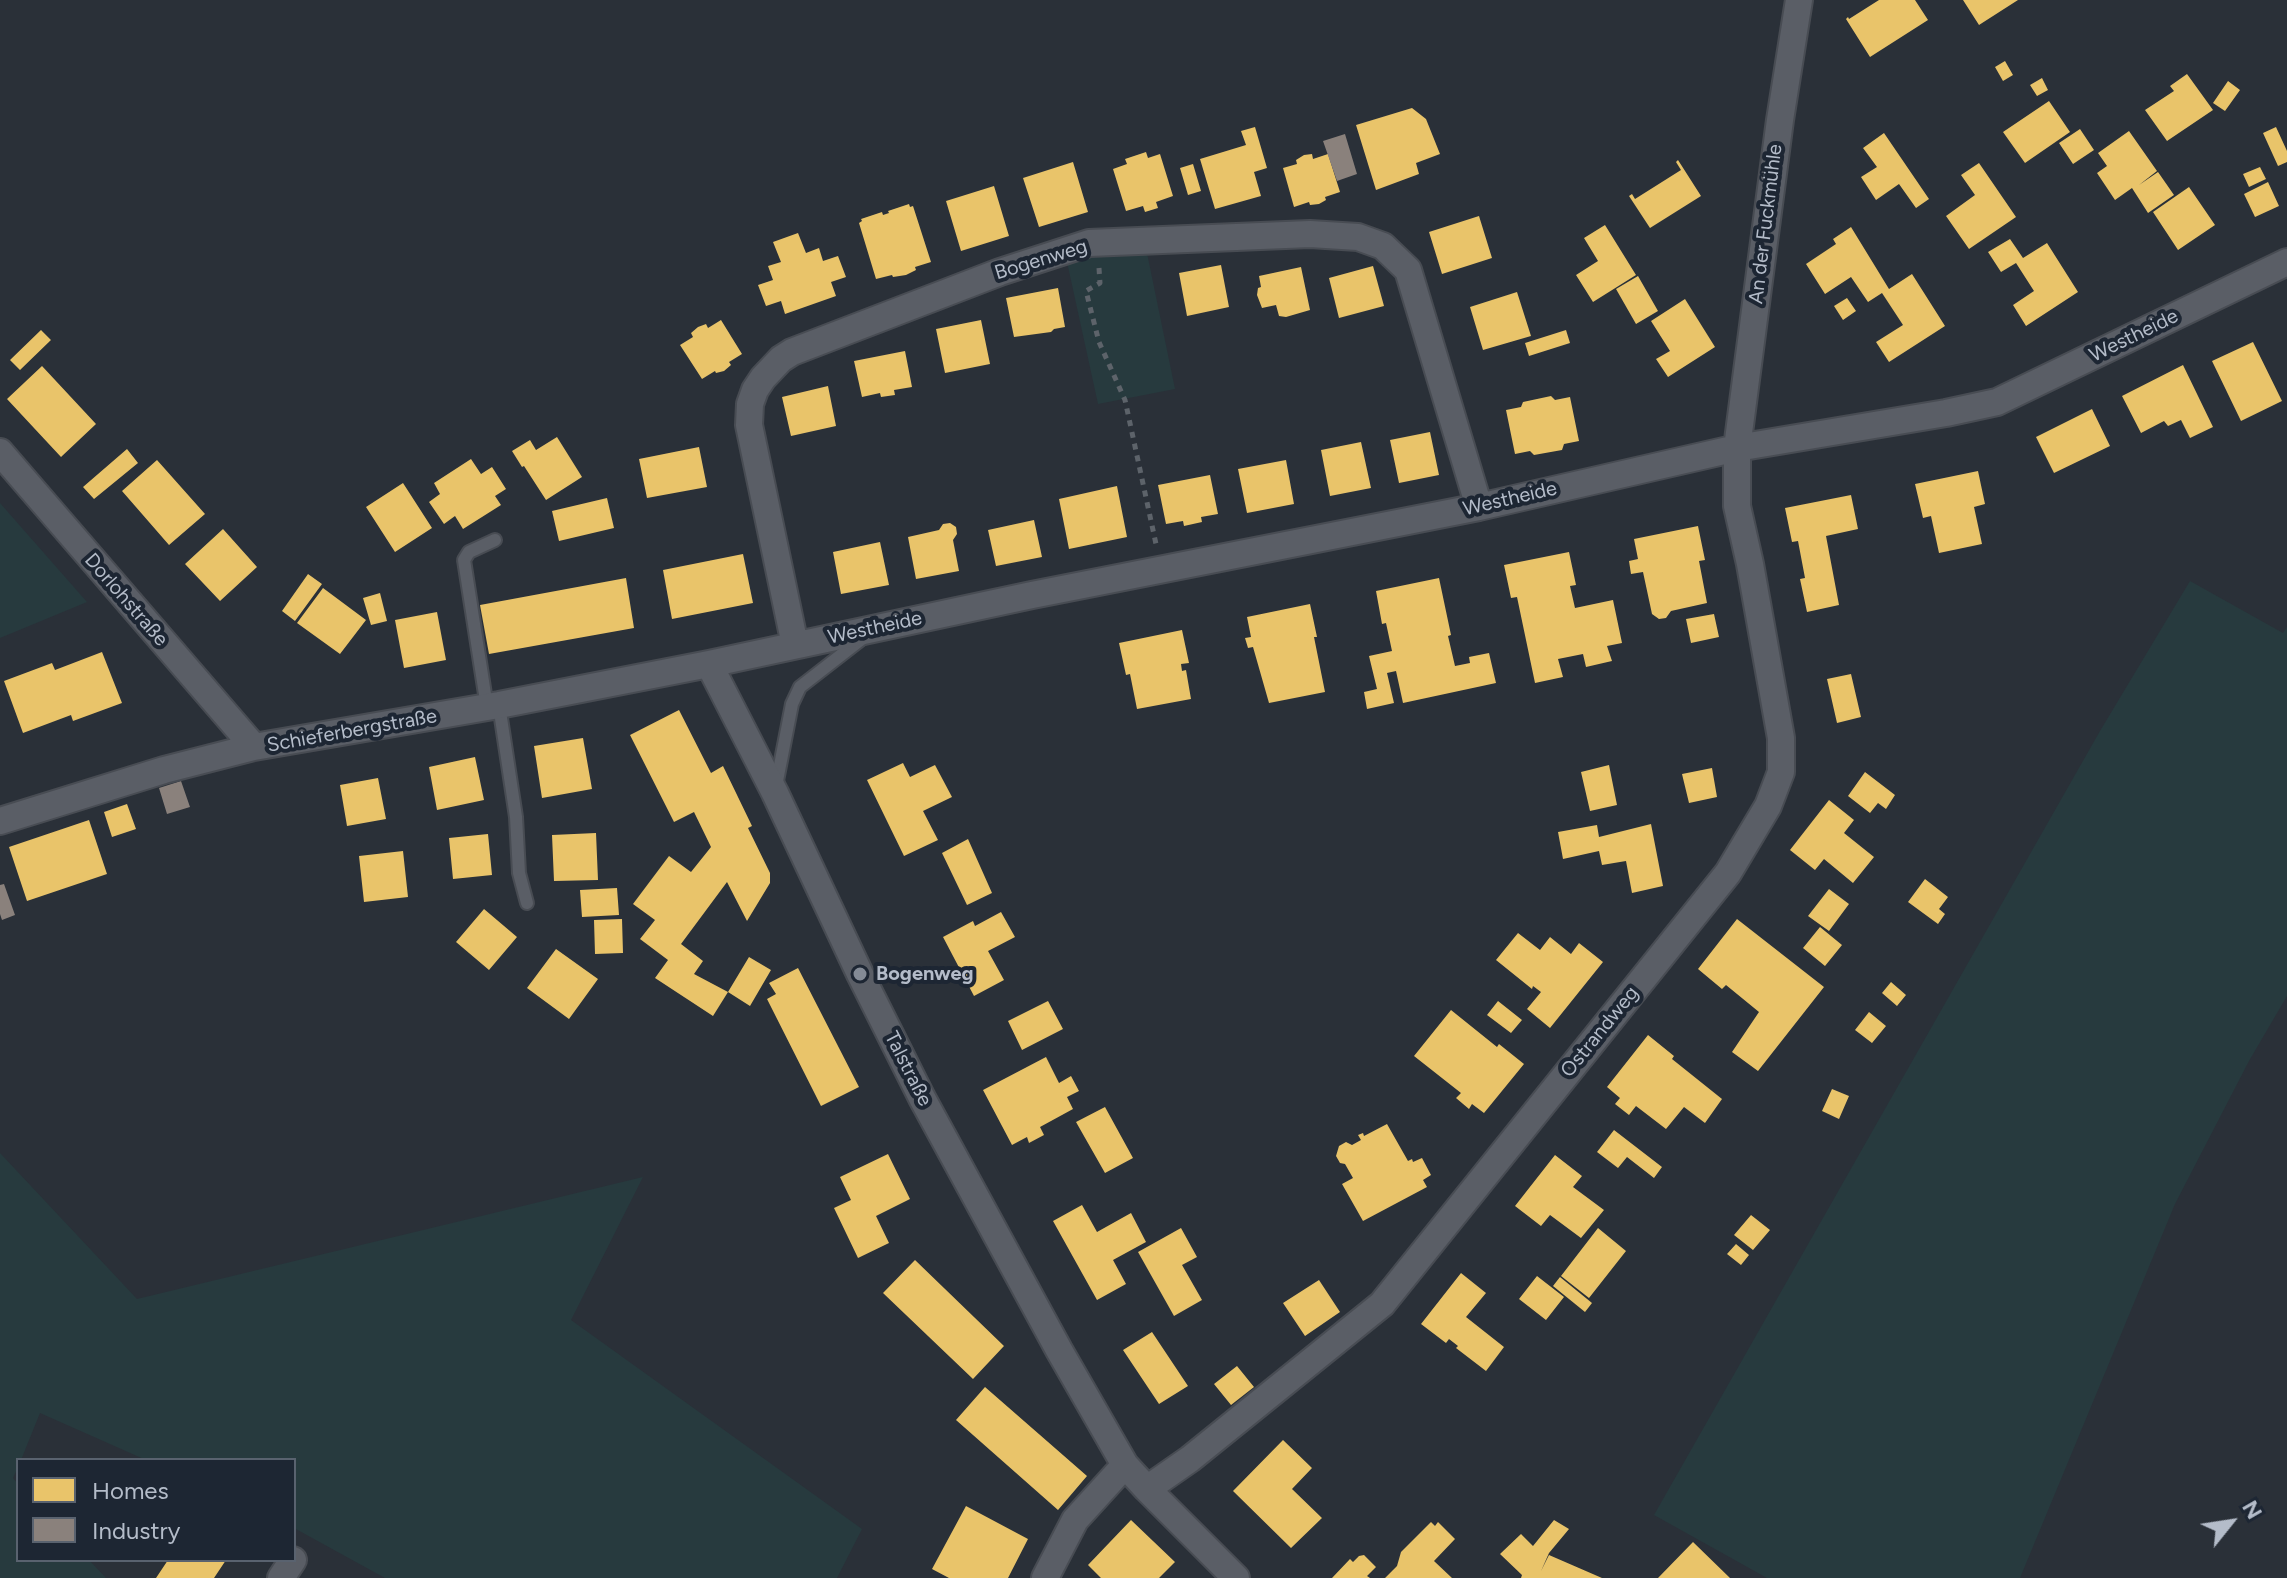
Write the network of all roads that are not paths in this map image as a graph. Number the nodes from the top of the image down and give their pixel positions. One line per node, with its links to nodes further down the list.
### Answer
1 (1799, 0): 3 (street, An der Fuckmühle)
2 (2287, 262): 3 (street, Westheide)
3 (1737, 448): 5 (street, Westheide); 16 (street, Ostrandweg)
4 (0, 452): 11 (street, Dorlohstraße)
5 (1479, 507): 7 (street, Westheide); 8 (street, Bogenweg)
6 (495, 540): 10 (lane)
7 (874, 628): 8 (street, Westheide); 12 (lane)
8 (795, 645): 9 (street, Westheide)
9 (709, 664): 10 (street, Schieferbergstraße); 12 (street, Talstraße)
10 (493, 706): 11 (street, Schieferbergstraße); 14 (lane)
11 (254, 747): 13 (street, Schieferbergstraße)
12 (775, 793): 15 (street, Talstraße)
13 (0, 821)
14 (527, 903)
15 (1125, 1465): 16 (street, Talstraße); 17 (street)
16 (1147, 1489): 18 (street, Talstraße)
17 (1045, 1578)
18 (1236, 1578)

